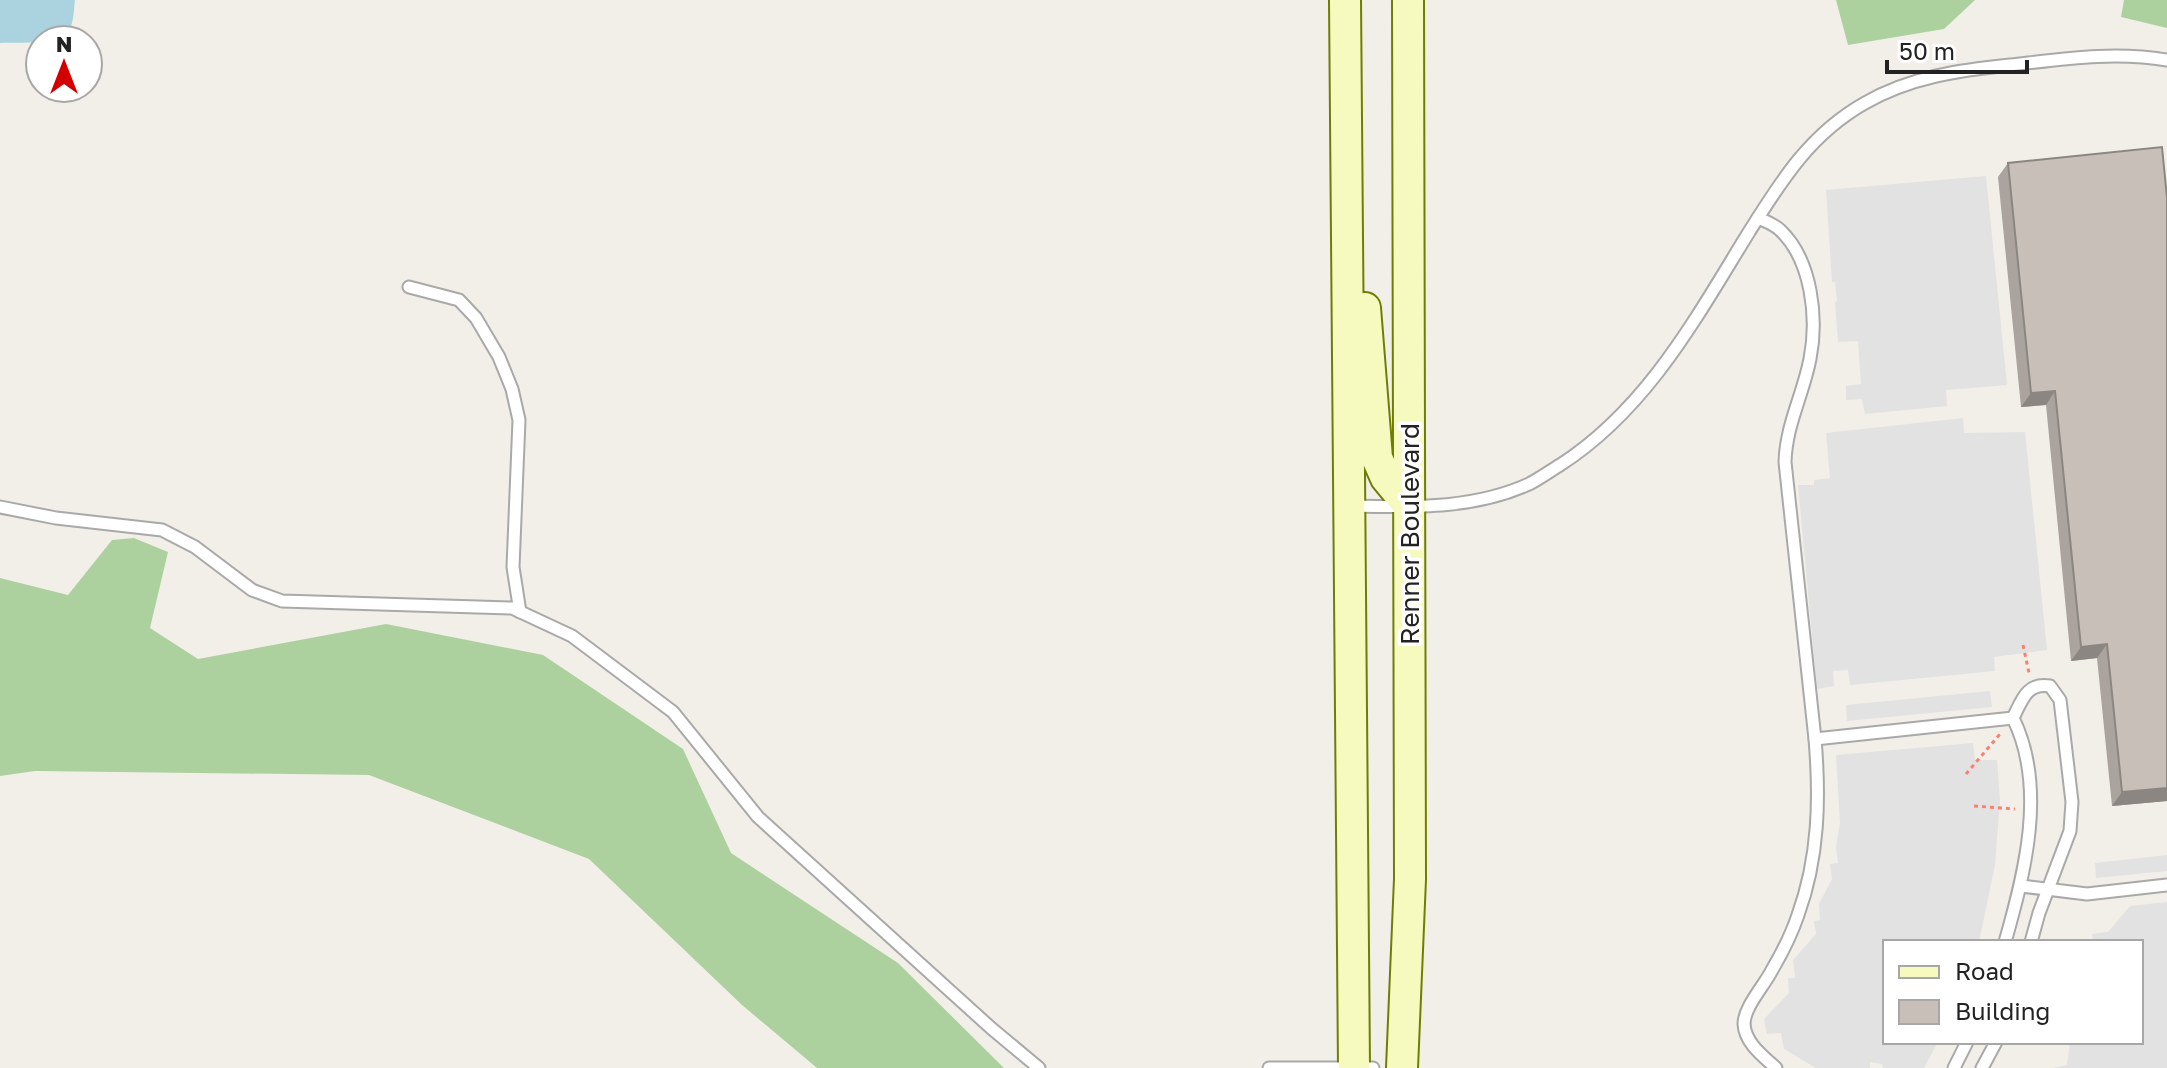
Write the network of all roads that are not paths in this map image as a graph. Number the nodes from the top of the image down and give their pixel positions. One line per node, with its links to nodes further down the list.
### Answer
1 (1345, 0): 4 (main road)
2 (1408, 0): 9 (main road, Renner Boulevard)
3 (2167, 60): 5 (lane)
4 (1346, 127): 7 (main road); 9 (main road)
5 (1758, 218): 9 (lane); 12 (lane)
6 (409, 287): 10 (lane)
7 (1347, 506): 9 (lane); 20 (main road)
8 (0, 507): 10 (lane)
9 (1410, 507): 23 (main road, Renner Boulevard)
10 (520, 612): 21 (lane)
11 (2013, 718): 12 (lane); 14 (lane); 15 (lane)
12 (1815, 739): 24 (lane)
13 (2167, 885): 15 (lane)
14 (2021, 886): 15 (lane); 16 (lane)
15 (2048, 891): 17 (lane)
16 (2006, 940)
17 (2032, 940)
18 (1966, 1044): 25 (lane)
19 (1995, 1044): 26 (lane)
20 (1360, 1067): 22 (lane)
21 (1039, 1068)
22 (1269, 1068)
23 (1402, 1068)
24 (1776, 1068)
25 (1954, 1068)
26 (1982, 1068)

